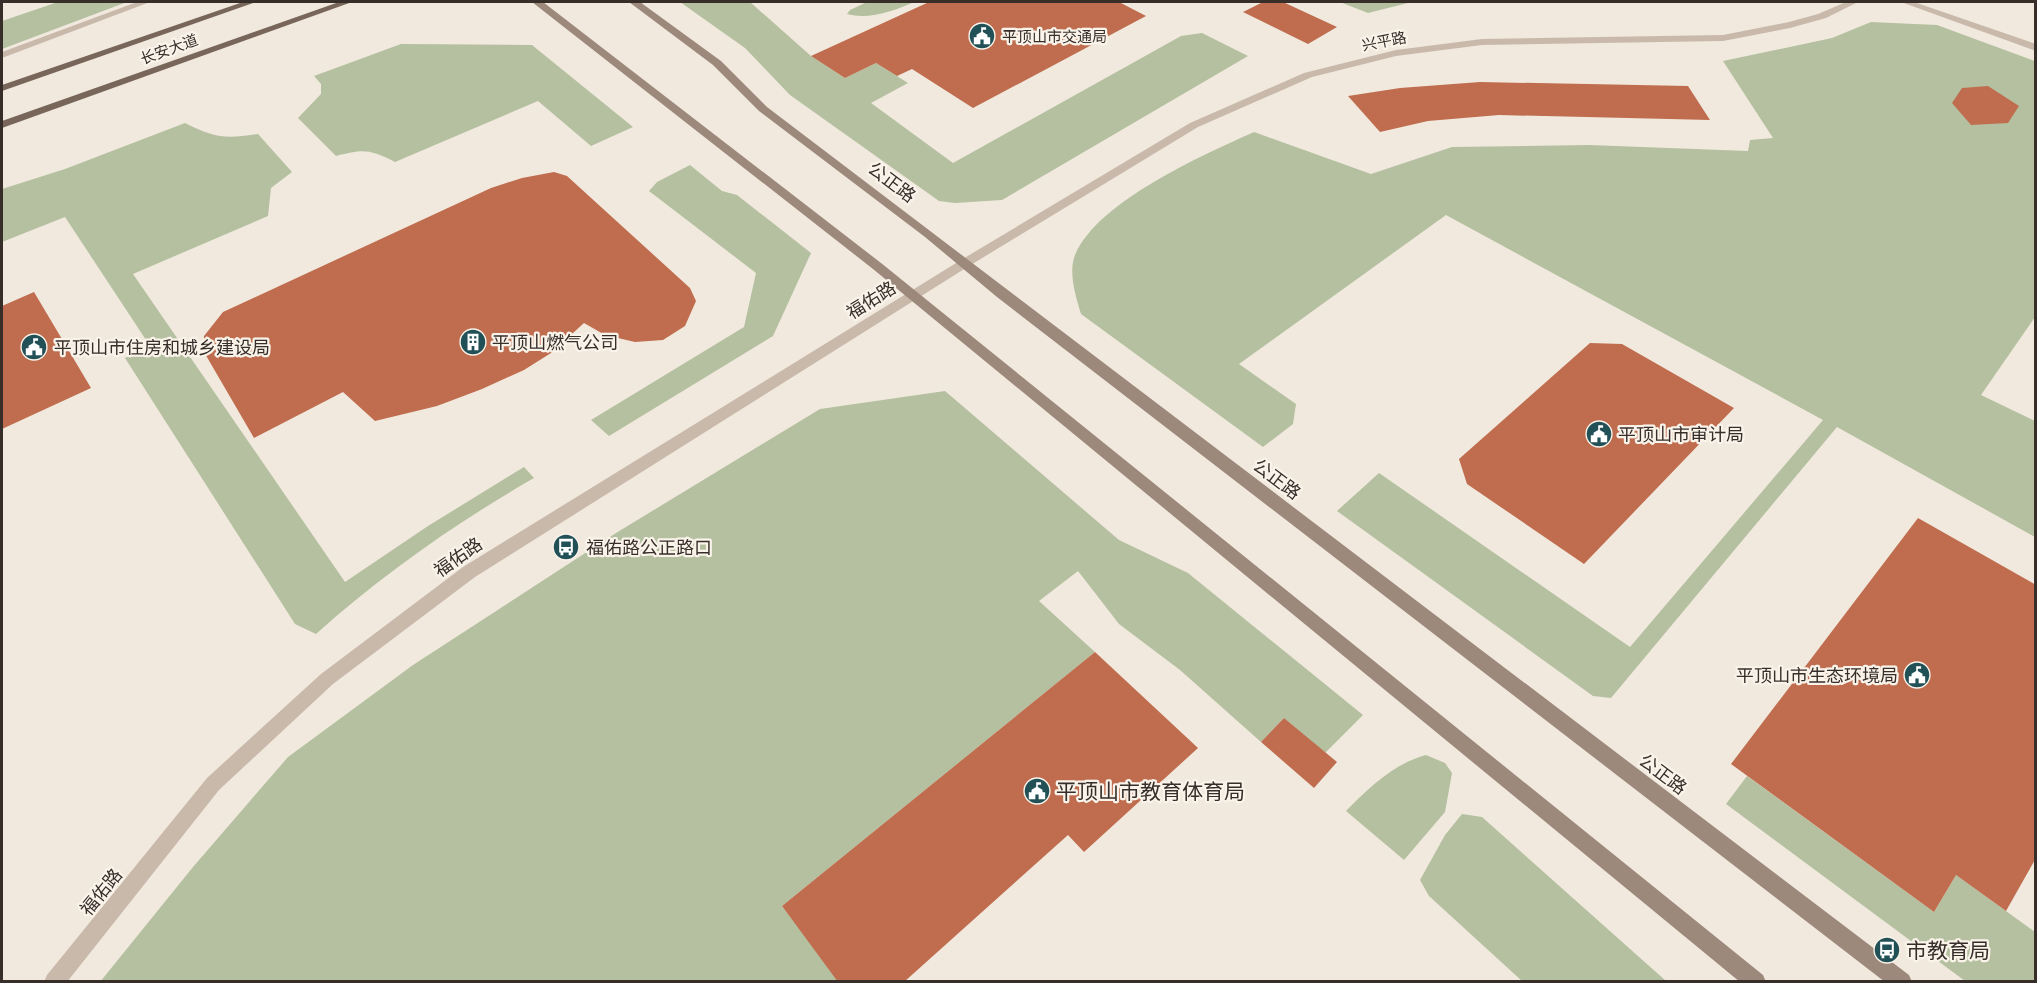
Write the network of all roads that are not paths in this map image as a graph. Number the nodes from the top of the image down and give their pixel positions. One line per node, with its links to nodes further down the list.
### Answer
1 (145, 2): 9 (street)
2 (251, 2): 10 (main road, 长安大道)
3 (347, 2): 11 (main road, 长安大道)
4 (537, 2): 13 (main road)
5 (634, 2): 12 (main road, 公正路)
6 (1852, 2): 12 (street, 兴平路)
7 (1906, 2): 8 (street)
8 (2036, 48)
9 (2, 56)
10 (2, 88)
11 (2, 125)
12 (965, 263): 13 (street, 福佑路); 16 (main road, 公正路)
13 (914, 297): 14 (street, 福佑路); 15 (main road)
14 (54, 981)
15 (1756, 981)
16 (1902, 981)

